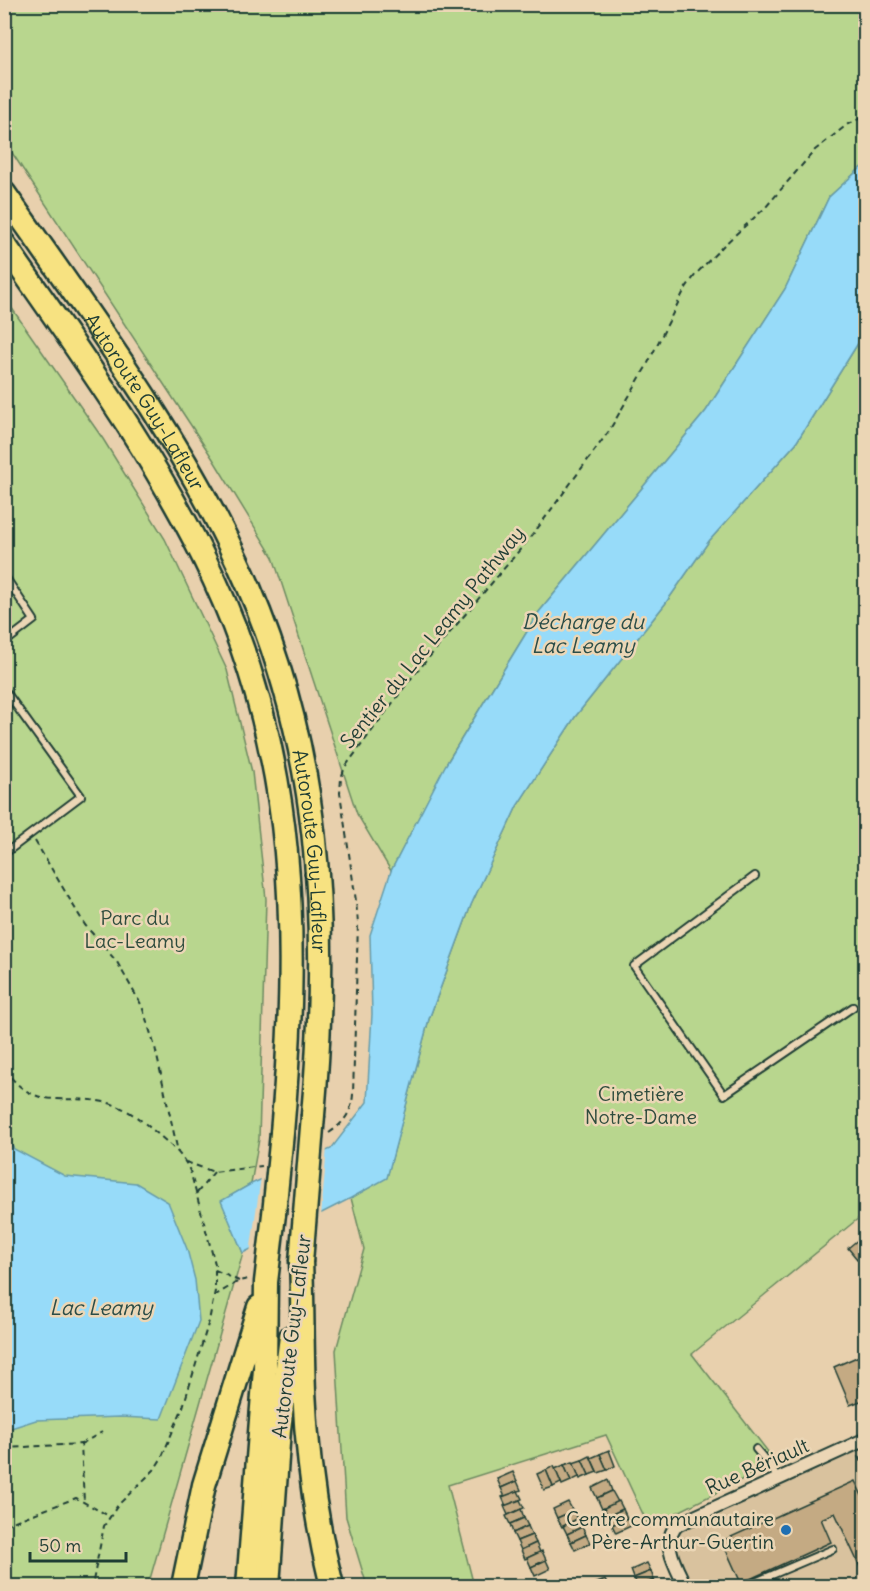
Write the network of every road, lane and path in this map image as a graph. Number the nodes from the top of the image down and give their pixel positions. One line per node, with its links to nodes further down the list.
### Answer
1 (866, 116): 12 (path, Sentier du Lac Leamy Pathway)
2 (4, 193): 18 (highway, Autoroute Guy-Lafleur, bridge)
3 (4, 244): 21 (highway, Autoroute Guy-Lafleur, bridge)
4 (4, 575): 5 (lane)
5 (4, 643)
6 (4, 689): 7 (lane)
7 (30, 835): 8 (lane); 13 (path)
8 (4, 854)
9 (756, 876): 10 (lane)
10 (853, 1007)
11 (4, 1069): 13 (path)
12 (323, 1137)
13 (178, 1152): 14 (path)
14 (186, 1162): 16 (path); 17 (path)
15 (266, 1165): 16 (path)
16 (214, 1172): 17 (path)
17 (197, 1193): 19 (path)
18 (301, 1262): 38 (highway, Autoroute Guy-Lafleur); 39 (highway)
19 (215, 1270): 20 (path); 22 (path)
20 (239, 1281): 21 (path); 22 (path)
21 (257, 1281): 36 (highway); 37 (highway, Autoroute Guy-Lafleur)
22 (214, 1296): 32 (path)
23 (102, 1432): 25 (path)
24 (866, 1439): 30 (street, Rue Bériault)
25 (81, 1444): 26 (path); 31 (path)
26 (4, 1448)
27 (756, 1449): 30 (lane)
28 (857, 1454): 29 (path)
29 (866, 1468)
30 (777, 1479): 40 (street, Rue Bériault)
31 (84, 1503): 32 (path); 33 (path)
32 (109, 1516): 35 (path)
33 (4, 1524)
34 (833, 1549): 41 (lane)
35 (92, 1587)
36 (183, 1587)
37 (248, 1587)
38 (267, 1587)
39 (332, 1587)
40 (686, 1587)
41 (746, 1587)

